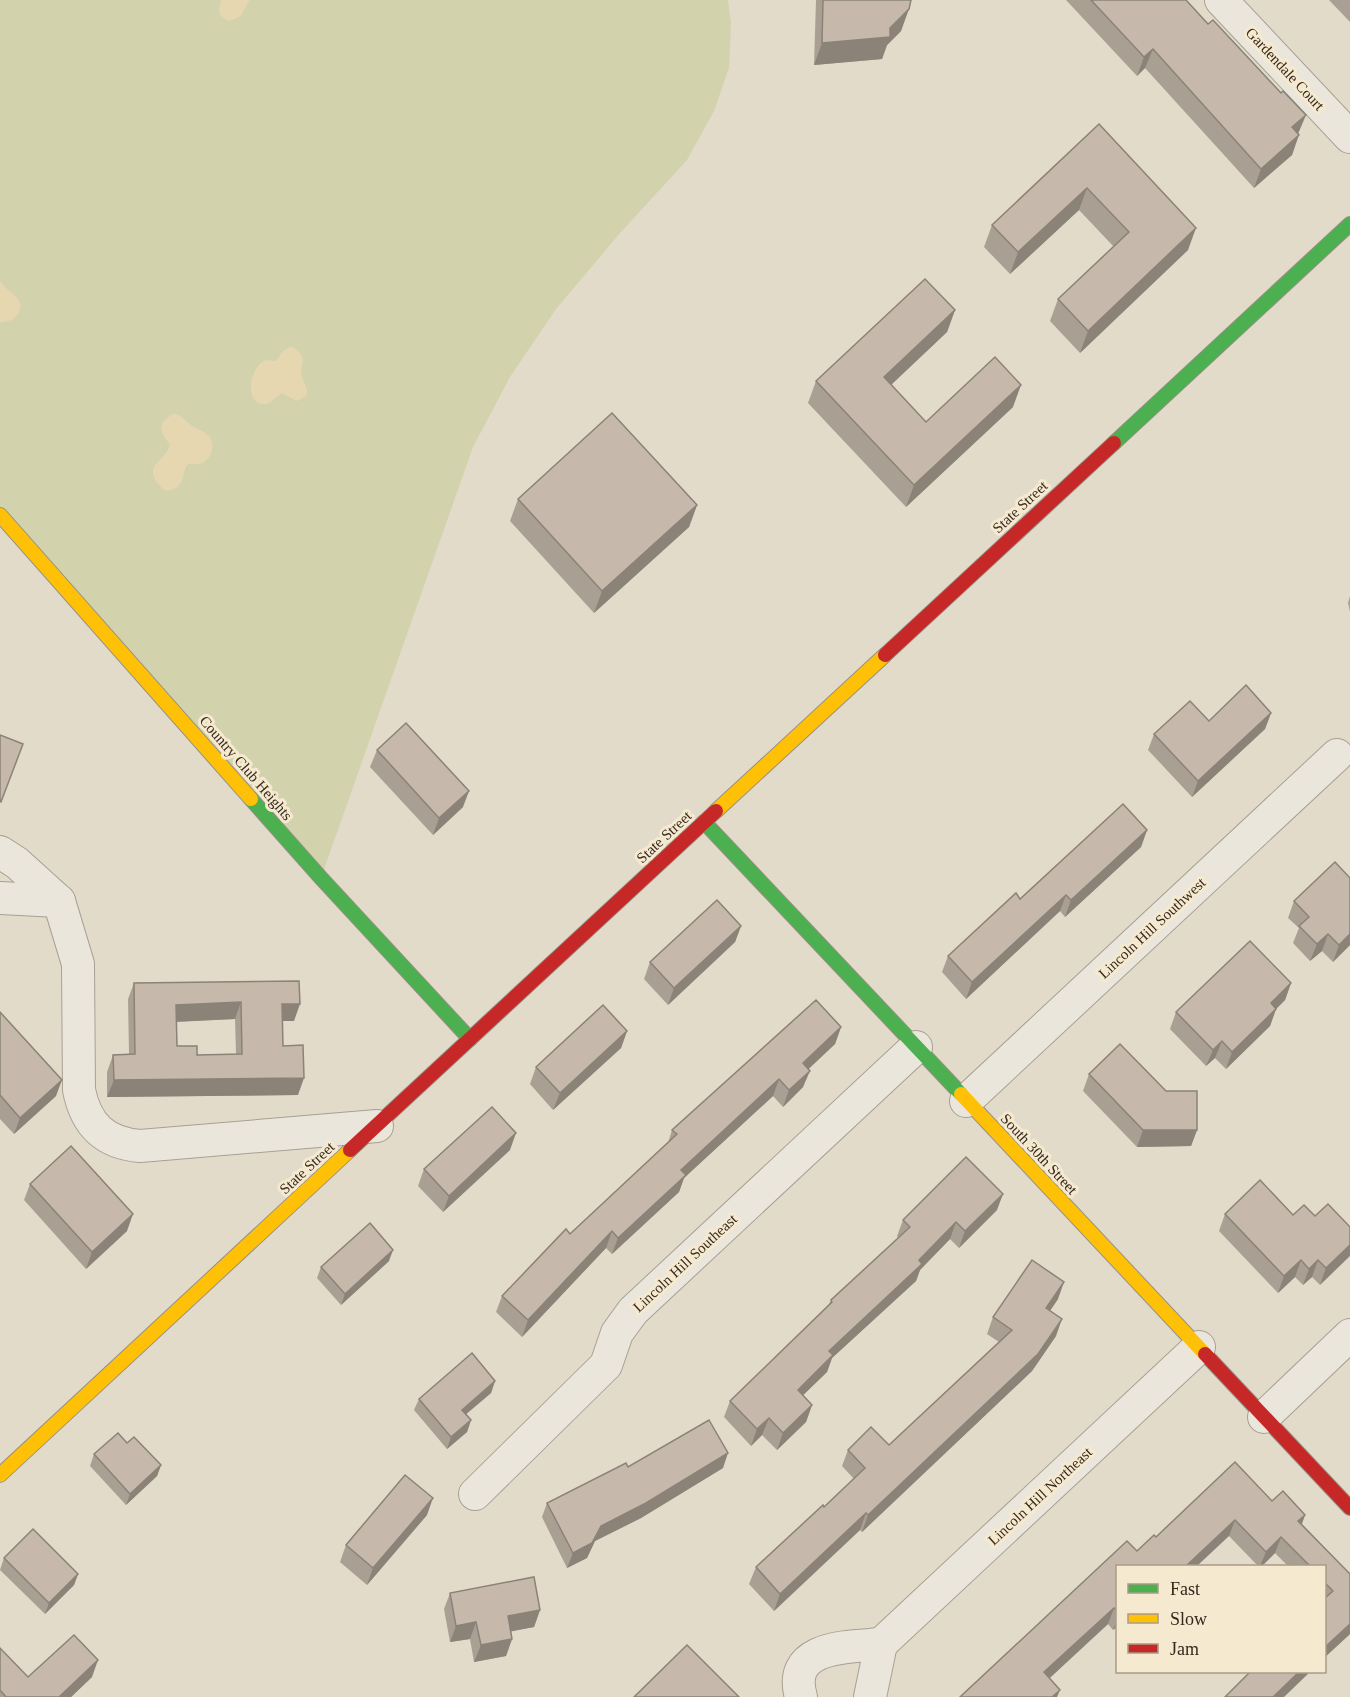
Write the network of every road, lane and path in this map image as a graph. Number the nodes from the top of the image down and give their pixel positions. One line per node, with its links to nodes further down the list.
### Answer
1 (1221, 0): 2 (street, Gardendale Court)
2 (1350, 137)
3 (1350, 224): 6 (main road, State Street)
4 (0, 515): 10 (main road, Country Club Heights)
5 (1337, 755): 12 (street, Lincoln Hill Southwest)
6 (704, 822): 10 (main road, State Street); 11 (main road, South 30th Street)
7 (0, 852): 9 (street)
8 (0, 898): 9 (street)
9 (58, 901): 13 (street)
10 (470, 1039): 13 (main road, State Street)
11 (916, 1047): 12 (main road, South 30th Street); 18 (street, Lincoln Hill Southeast)
12 (966, 1101): 15 (main road, South 30th Street)
13 (376, 1126): 17 (main road, State Street)
14 (1350, 1335): 16 (street)
15 (1199, 1347): 16 (main road, South 30th Street); 20 (street, Lincoln Hill Northeast)
16 (1264, 1417): 19 (main road, South 30th Street)
17 (0, 1475)
18 (476, 1494)
19 (1350, 1508)
20 (881, 1644): 21 (street); 22 (street)
21 (801, 1697)
22 (870, 1697)

